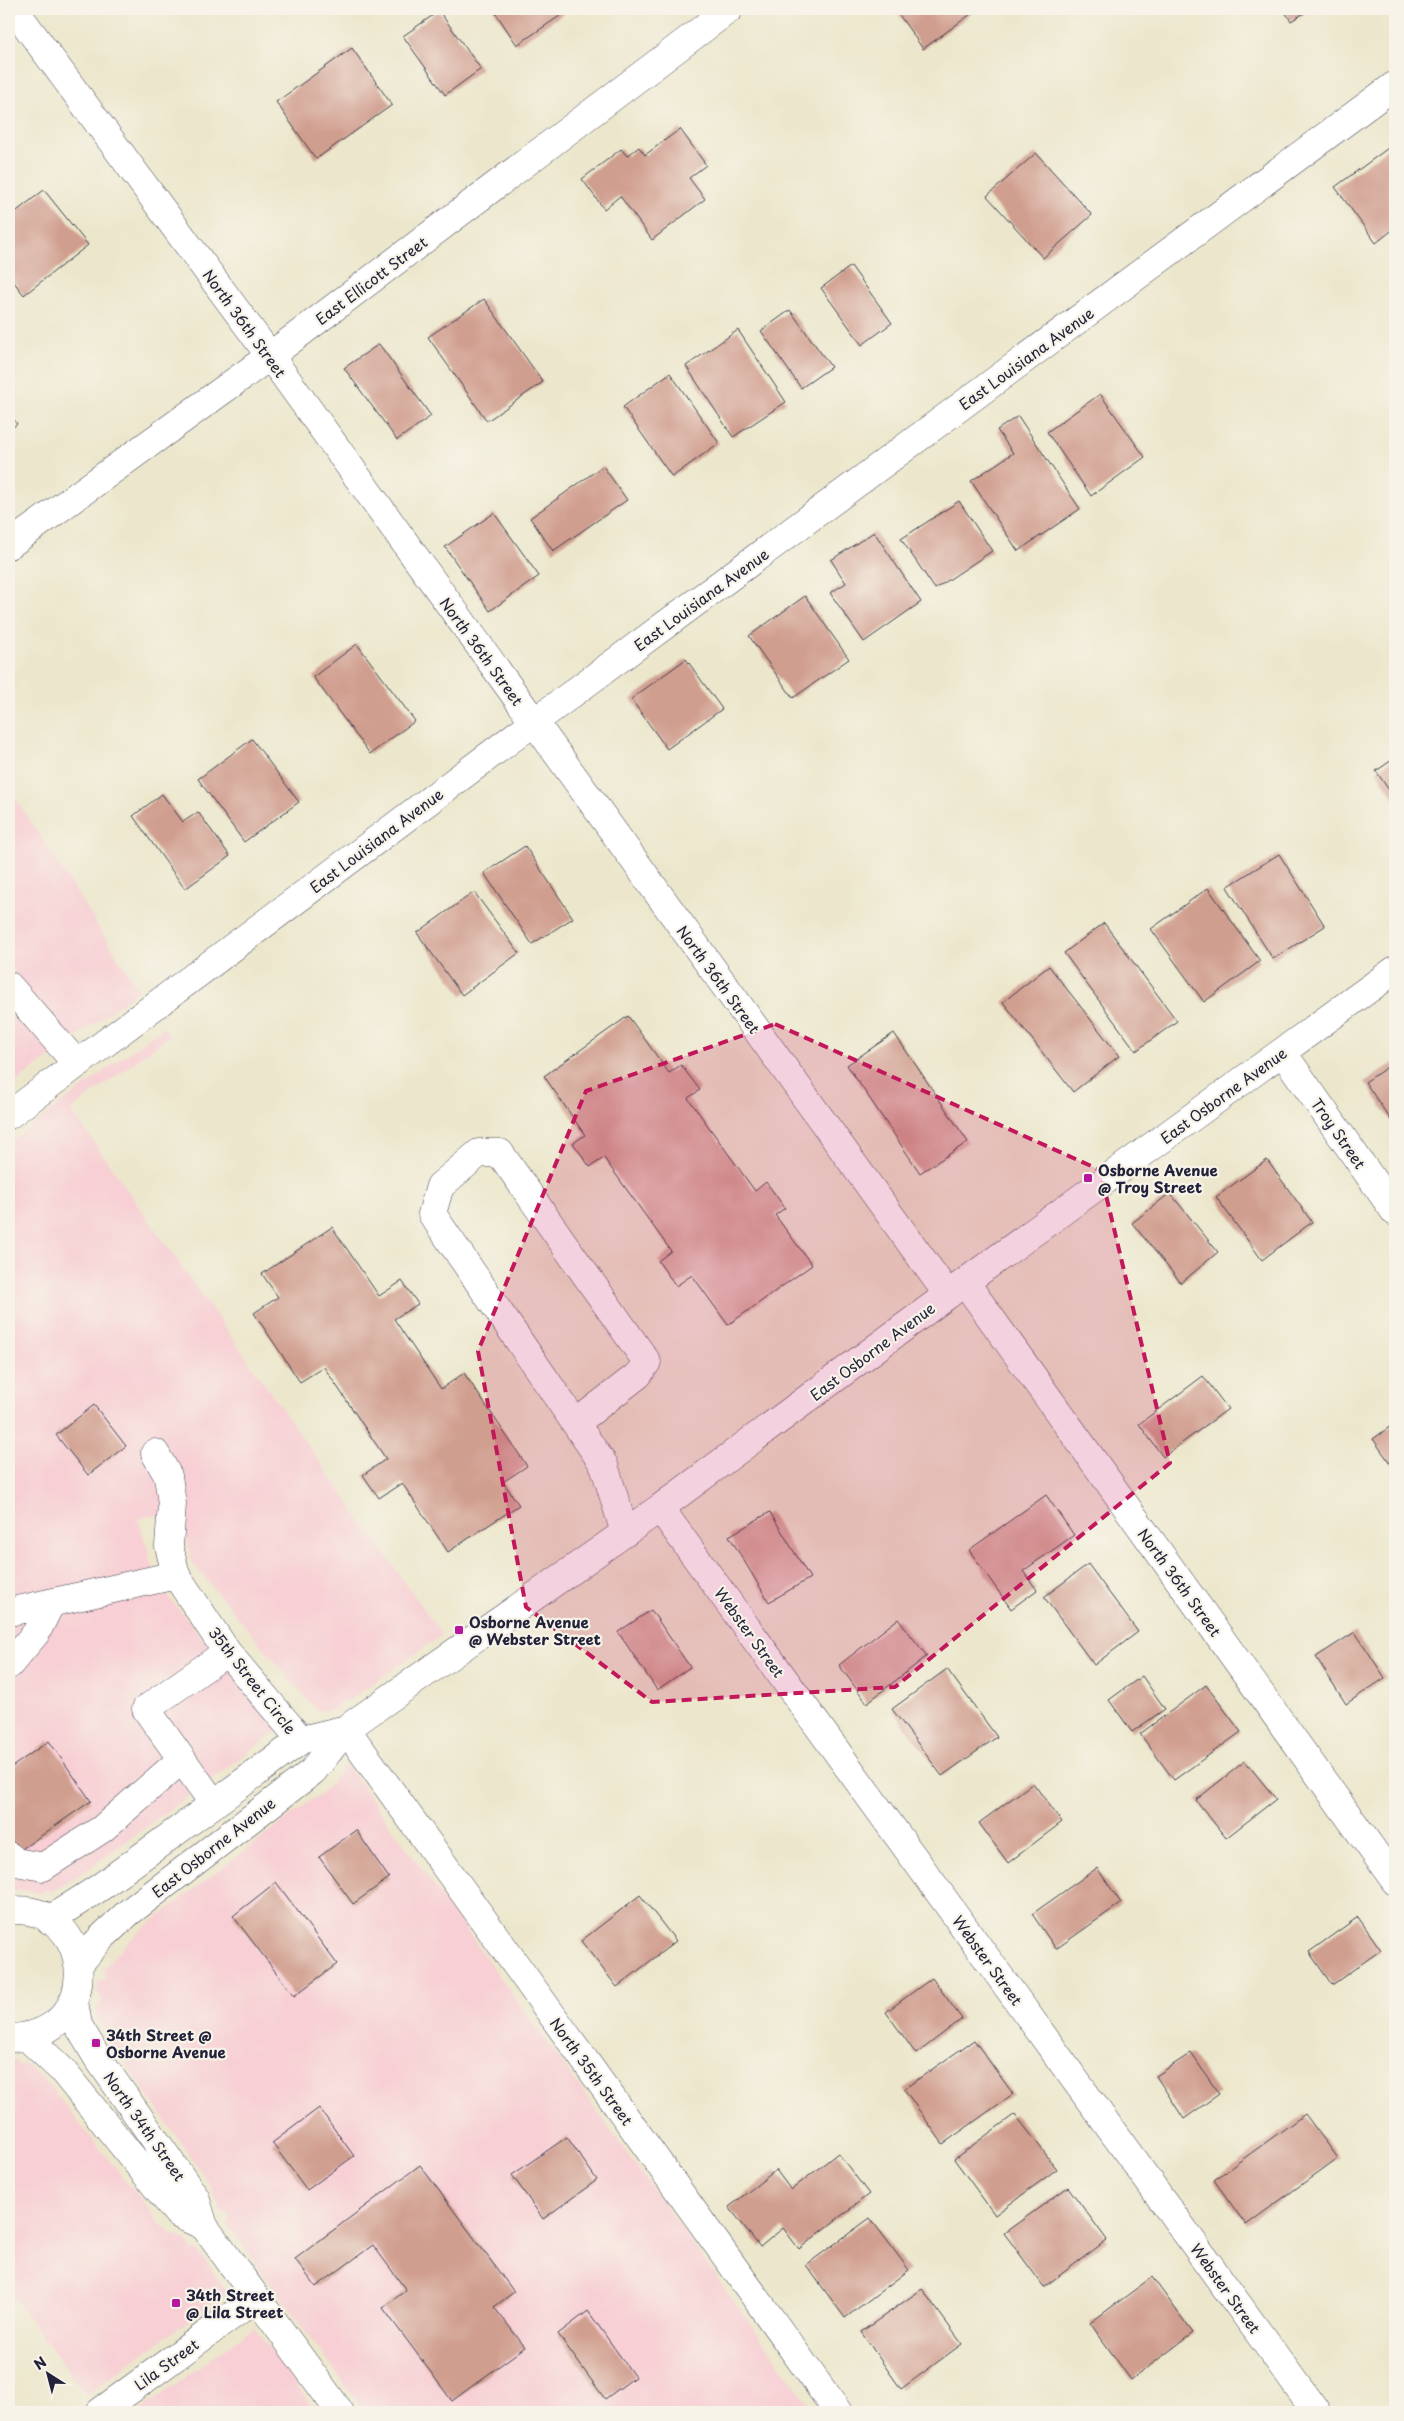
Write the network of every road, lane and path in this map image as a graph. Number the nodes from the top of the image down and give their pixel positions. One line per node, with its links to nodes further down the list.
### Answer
1 (14, 9): 4 (street, North 36th Street)
2 (729, 9): 4 (street, East Ellicott Street)
3 (1395, 85): 6 (street, East Louisiana Avenue)
4 (270, 356): 5 (street, East Ellicott Street); 6 (street, North 36th Street)
5 (9, 545)
6 (534, 722): 10 (street, East Louisiana Avenue); 13 (street, North 36th Street)
7 (1395, 970): 9 (street, East Osborne Avenue)
8 (9, 986): 10 (street)
9 (1283, 1053): 12 (street, Troy Street); 13 (street, East Osborne Avenue)
10 (77, 1064): 11 (street, East Louisiana Avenue)
11 (9, 1115)
12 (1395, 1212)
13 (956, 1288): 16 (street, East Osborne Avenue); 28 (street, North 36th Street)
14 (576, 1423): 14 (street); 17 (street)
15 (155, 1452): 18 (street, 35th Street Circle)
16 (660, 1508): 17 (street, East Osborne Avenue); 39 (street, Webster Street)
17 (625, 1533): 23 (street, East Osborne Avenue)
18 (176, 1575): 19 (street); 21 (street, 35th Street Circle)
19 (51, 1603): 20 (street); 22 (street)
20 (9, 1612)
21 (227, 1652): 24 (street, 35th Street Circle); 25 (street)
22 (9, 1665)
23 (346, 1729): 24 (street, East Osborne Avenue); 31 (street, East Osborne Avenue); 38 (street, North 35th Street)
24 (301, 1740): 26 (street, East Osborne Avenue)
25 (182, 1759): 26 (street); 27 (street)
26 (214, 1804): 30 (street, East Osborne Avenue)
27 (9, 1856)
28 (1395, 1881)
29 (9, 1911): 30 (street)
30 (48, 1920): 31 (street)
31 (79, 1964): 32 (street)
32 (74, 2001): 33 (street); 34 (street, North 34th Street)
33 (18, 2037): 34 (street, North 34th Street)
34 (204, 2226): 35 (street, North 34th Street)
35 (256, 2298): 36 (street, Lila Street); 37 (street, North 34th Street)
36 (100, 2412)
37 (340, 2412)
38 (838, 2412)
39 (1316, 2412)

